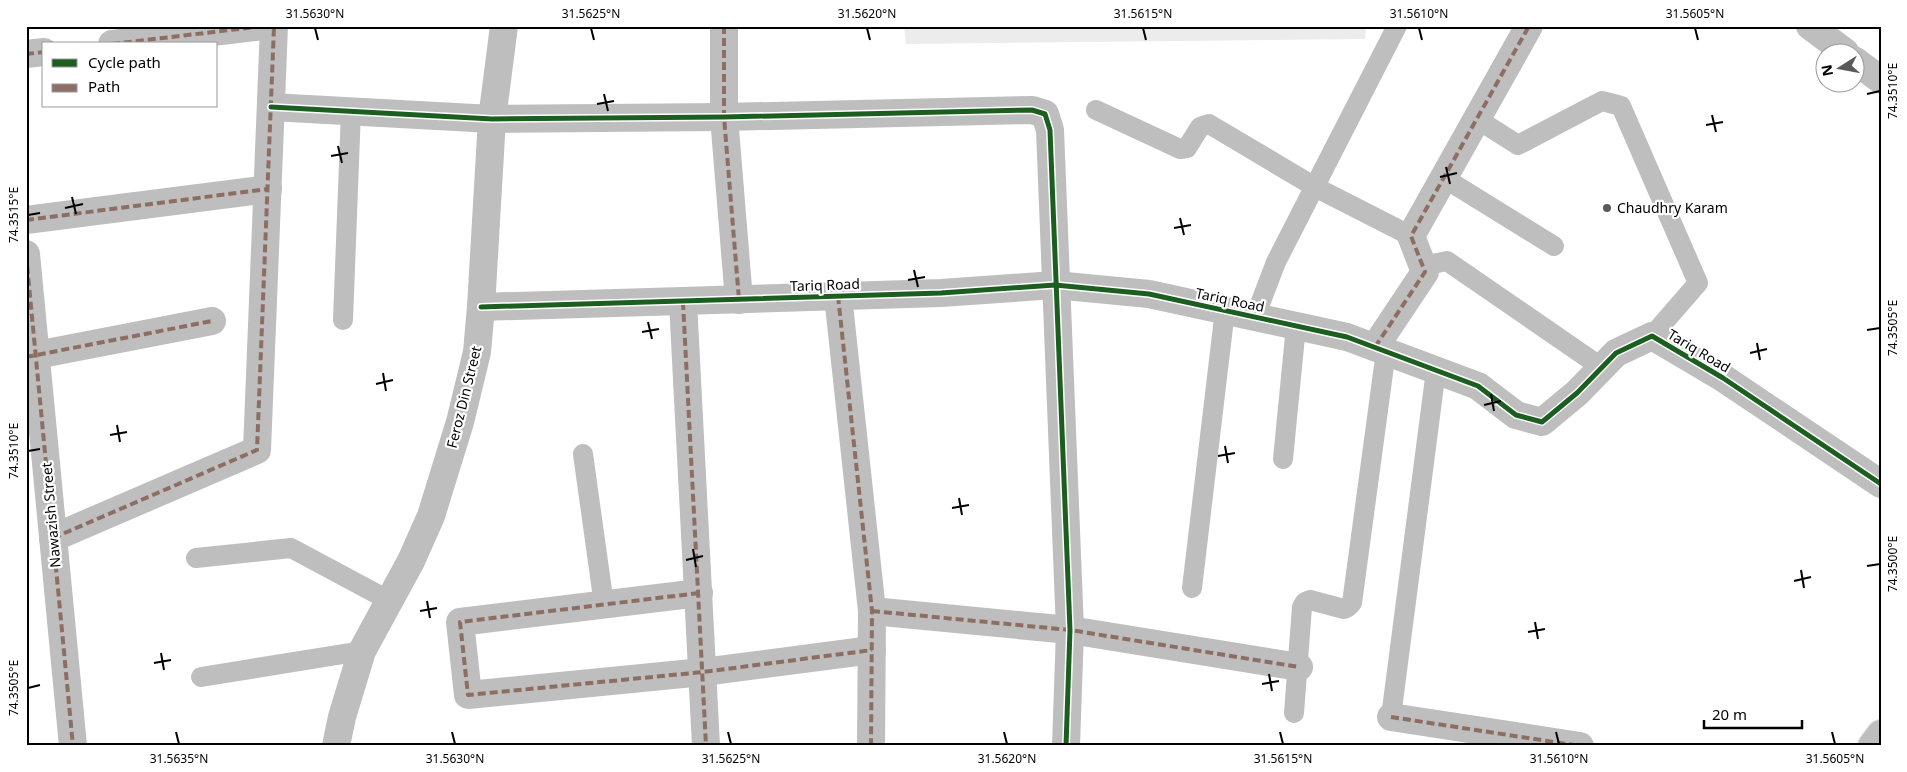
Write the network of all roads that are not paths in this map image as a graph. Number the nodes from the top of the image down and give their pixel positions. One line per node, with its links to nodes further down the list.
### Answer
1 (264, 26): 8 (street)
2 (274, 26): 14 (street)
3 (504, 26): 19 (street, Feroz Din Street)
4 (724, 26): 17 (street)
5 (1397, 26): 21 (lane)
6 (1529, 26): 18 (street)
7 (1810, 26): 9 (street)
8 (129, 42)
9 (1832, 42)
10 (42, 52): 11 (street)
11 (26, 54)
12 (1864, 67): 13 (street)
13 (1881, 80)
14 (271, 107): 15 (street); 22 (street)
15 (351, 110): 19 (street); 35 (lane)
16 (1096, 110): 21 (lane)
17 (724, 117): 19 (street); 28 (street); 30 (street)
18 (1477, 119): 20 (street); 38 (lane)
19 (492, 120): 32 (street, Feroz Din Street)
20 (1444, 178): 24 (street); 25 (lane)
21 (1315, 187): 24 (lane); 34 (lane)
22 (268, 188): 23 (street); 46 (street)
23 (26, 220)
24 (1411, 236): 27 (street)
25 (1554, 246)
26 (26, 254): 40 (street, Nawazish Street)
27 (1423, 266): 39 (street); 41 (lane)
28 (1055, 284): 29 (street, Tariq Road); 33 (street, Tariq Road); 53 (street)
29 (838, 296): 30 (street, Tariq Road); 52 (street)
30 (739, 300): 31 (street, Tariq Road)
31 (683, 302): 32 (street, Tariq Road); 49 (street)
32 (481, 307): 50 (street, Feroz Din Street)
33 (1225, 310): 34 (street, Tariq Road); 48 (lane)
34 (1255, 317): 37 (street, Tariq Road)
35 (343, 320)
36 (212, 321): 40 (street)
37 (1296, 326): 39 (street, Tariq Road); 44 (lane)
38 (1652, 336): 41 (street, Tariq Road); 45 (street, Tariq Road)
39 (1380, 349): 42 (street, Tariq Road); 56 (lane)
40 (31, 356): 46 (street, Nawazish Street)
41 (1602, 368): 42 (street, Tariq Road)
42 (1436, 370): 60 (lane)
43 (583, 454): 51 (lane)
44 (1283, 459)
45 (1881, 484)
46 (53, 538): 62 (street, Nawazish Street)
47 (196, 558): 50 (lane)
48 (1192, 588)
49 (699, 594): 51 (street); 57 (street)
50 (390, 600): 55 (street, Feroz Din Street)
51 (604, 605): 57 (street)
52 (872, 611): 53 (street); 54 (street)
53 (1070, 630): 56 (street); 66 (street)
54 (872, 650): 57 (street); 65 (street)
55 (362, 651): 58 (lane); 63 (street, Feroz Din Street)
56 (1299, 667): 59 (lane)
57 (703, 672): 64 (street)
58 (202, 677)
59 (1294, 713)
60 (1391, 717): 67 (street)
61 (1881, 734): 68 (street)
62 (73, 746)
63 (336, 746)
64 (706, 746)
65 (871, 746)
66 (1066, 746)
67 (1580, 746)
68 (1872, 746)

